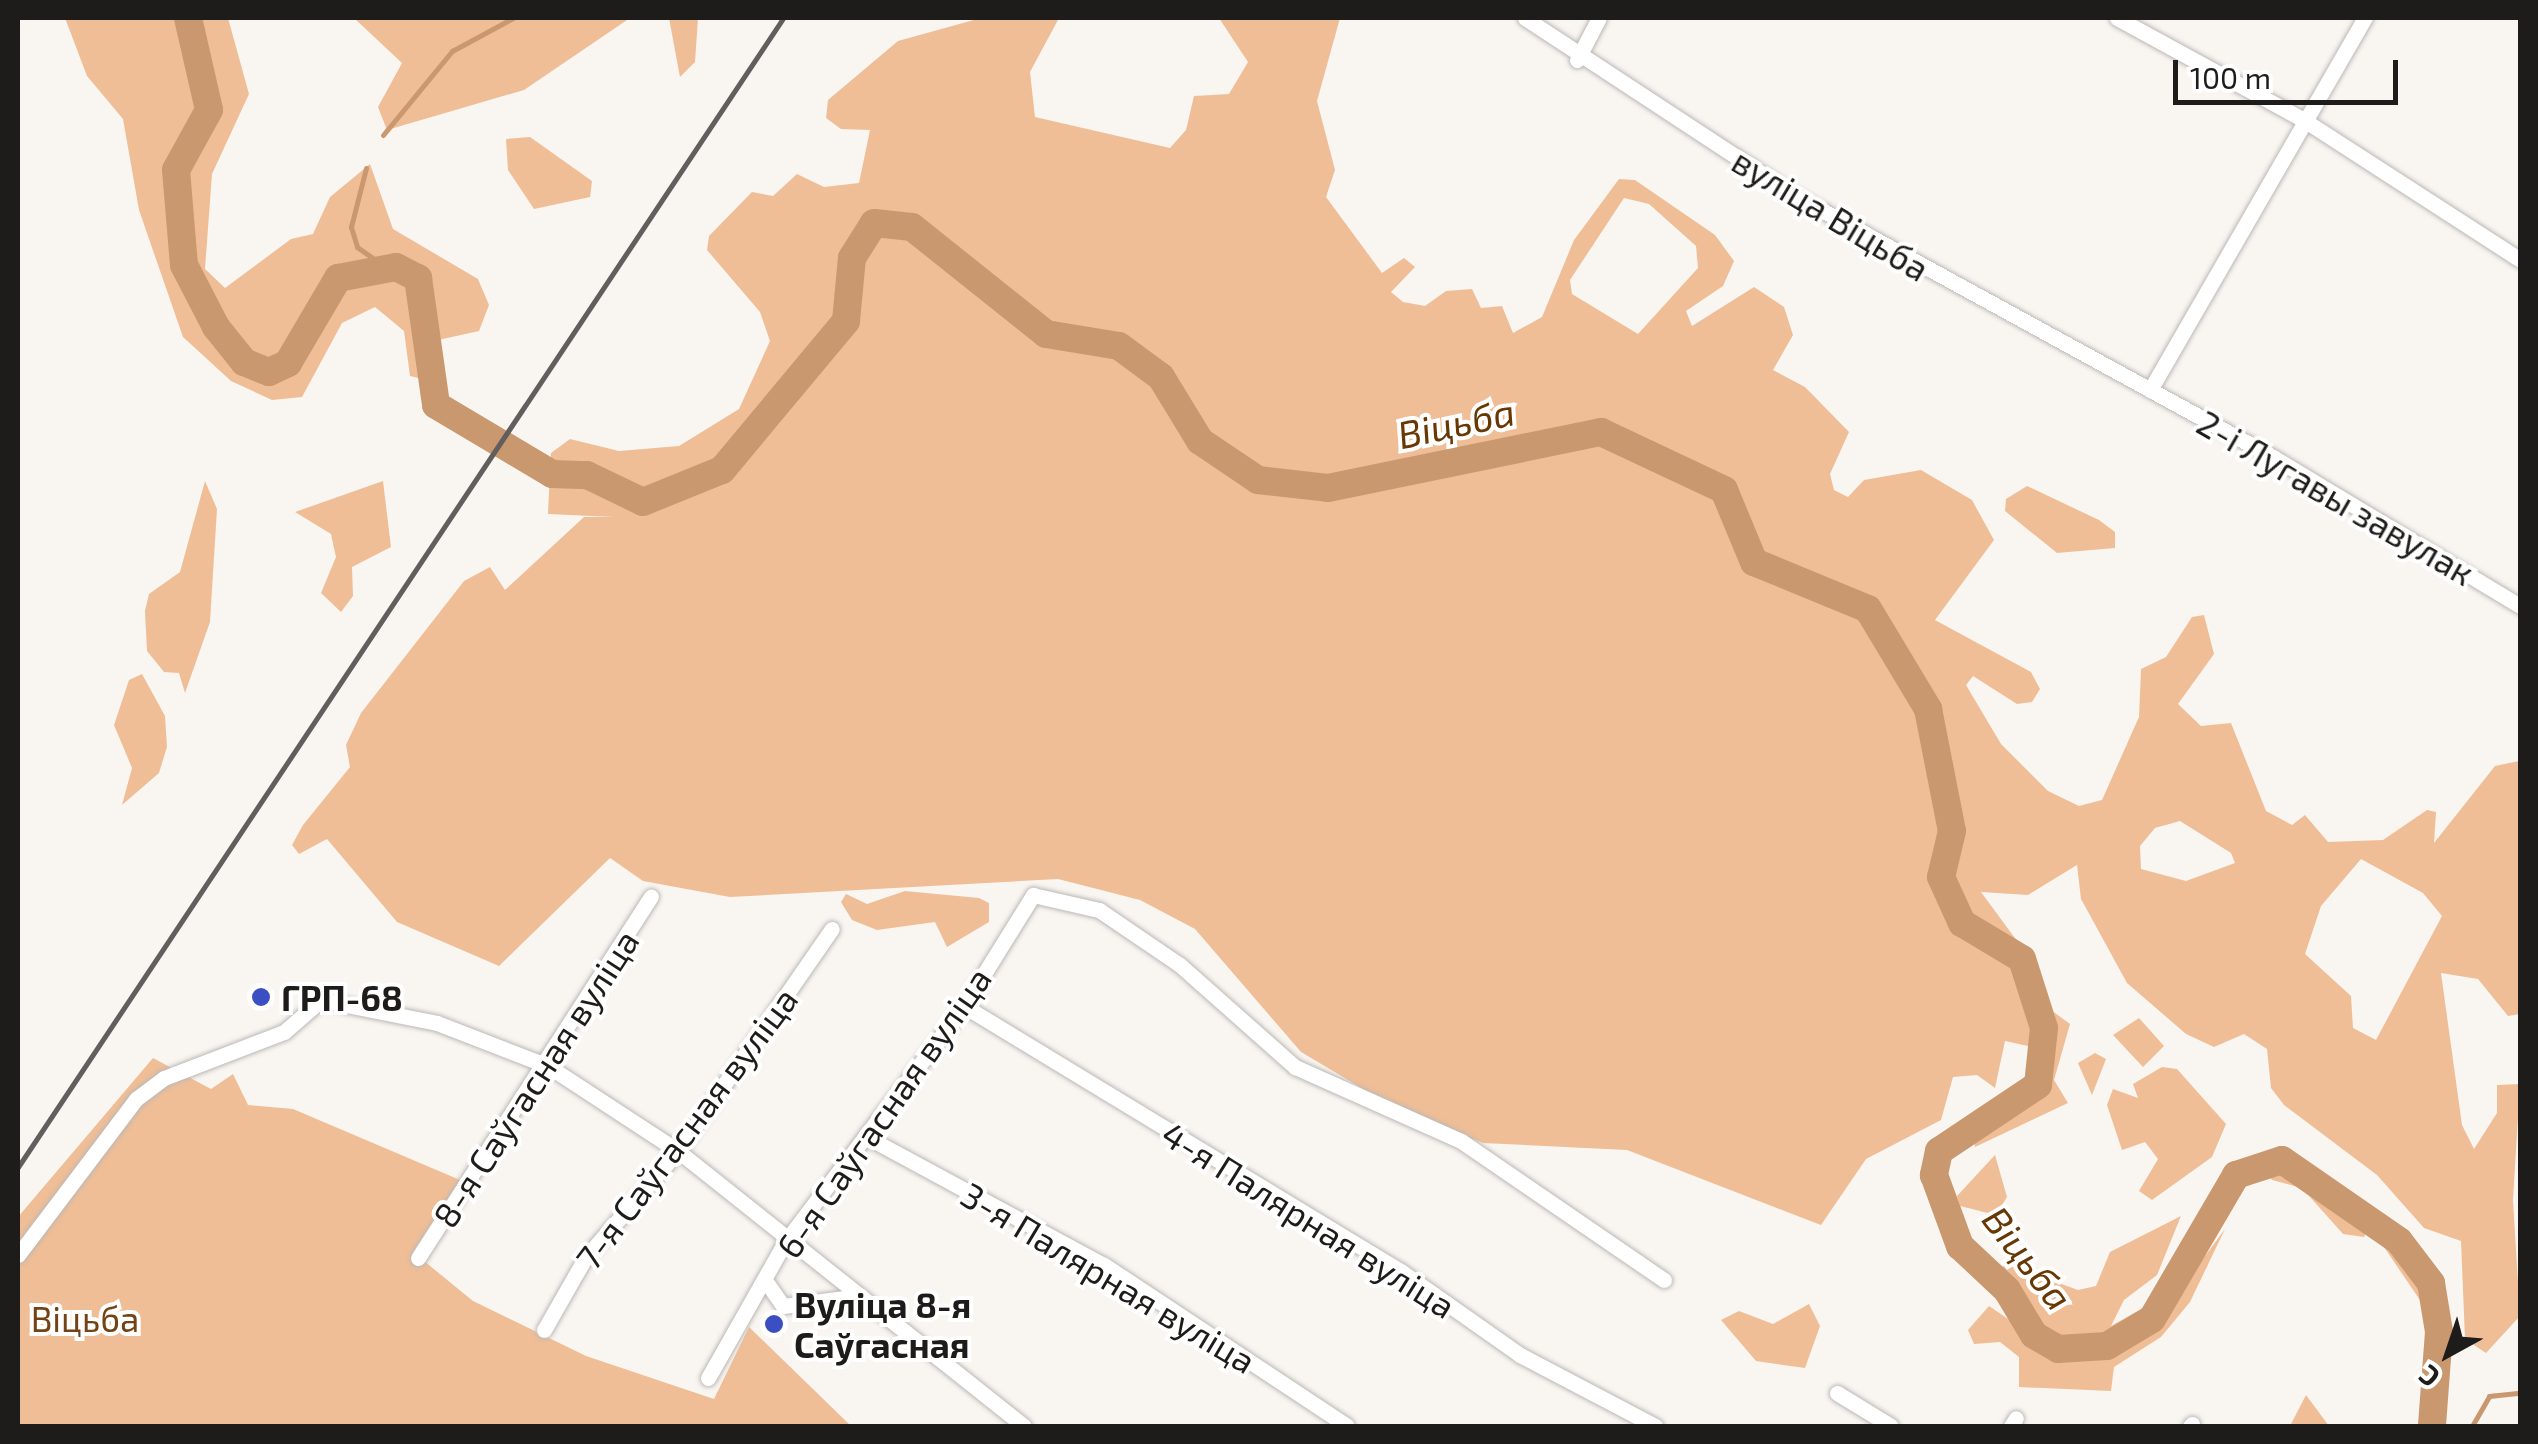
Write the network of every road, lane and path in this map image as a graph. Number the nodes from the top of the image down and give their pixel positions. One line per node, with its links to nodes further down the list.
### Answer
1 (1525, 18): 5 (street, вуліца Віцьба)
2 (1599, 18): 5 (street)
3 (2117, 18): 6 (street)
4 (2365, 18): 6 (street)
5 (1577, 60): 8 (street, вуліца Віцьба)
6 (2304, 120): 7 (street); 8 (street)
7 (2520, 260)
8 (2150, 390): 9 (street, 2-і Лугавы завулак)
9 (2520, 606)
10 (651, 898): 13 (street, 8-я Саўгасная вуліца)
11 (832, 929): 15 (street, 7-я Саўгасная вуліца)
12 (964, 1006): 14 (street, 6-я Саўгасная вуліца); 19 (street, 6-я Саўгасная вуліца); 27 (street, 4-я Палярная вуліца)
13 (548, 1066): 15 (street); 17 (street); 18 (street, 8-я Саўгасная вуліца)
14 (865, 1136): 16 (street, 6-я Саўгасная вуліца); 26 (street, 3-я Палярная вуліца)
15 (678, 1151): 16 (street); 22 (street, 7-я Саўгасная вуліца)
16 (785, 1242): 20 (street, 6-я Саўгасная вуліца); 21 (street)
17 (18, 1256)
18 (418, 1258)
19 (1664, 1280)
20 (767, 1283): 21 (street); 23 (street, 6-я Саўгасная вуліца)
21 (852, 1297): 25 (street)
22 (544, 1330)
23 (708, 1378)
24 (1837, 1393): 28 (street)
25 (1024, 1426)
26 (1347, 1426)
27 (1656, 1426)
28 (1891, 1426)

